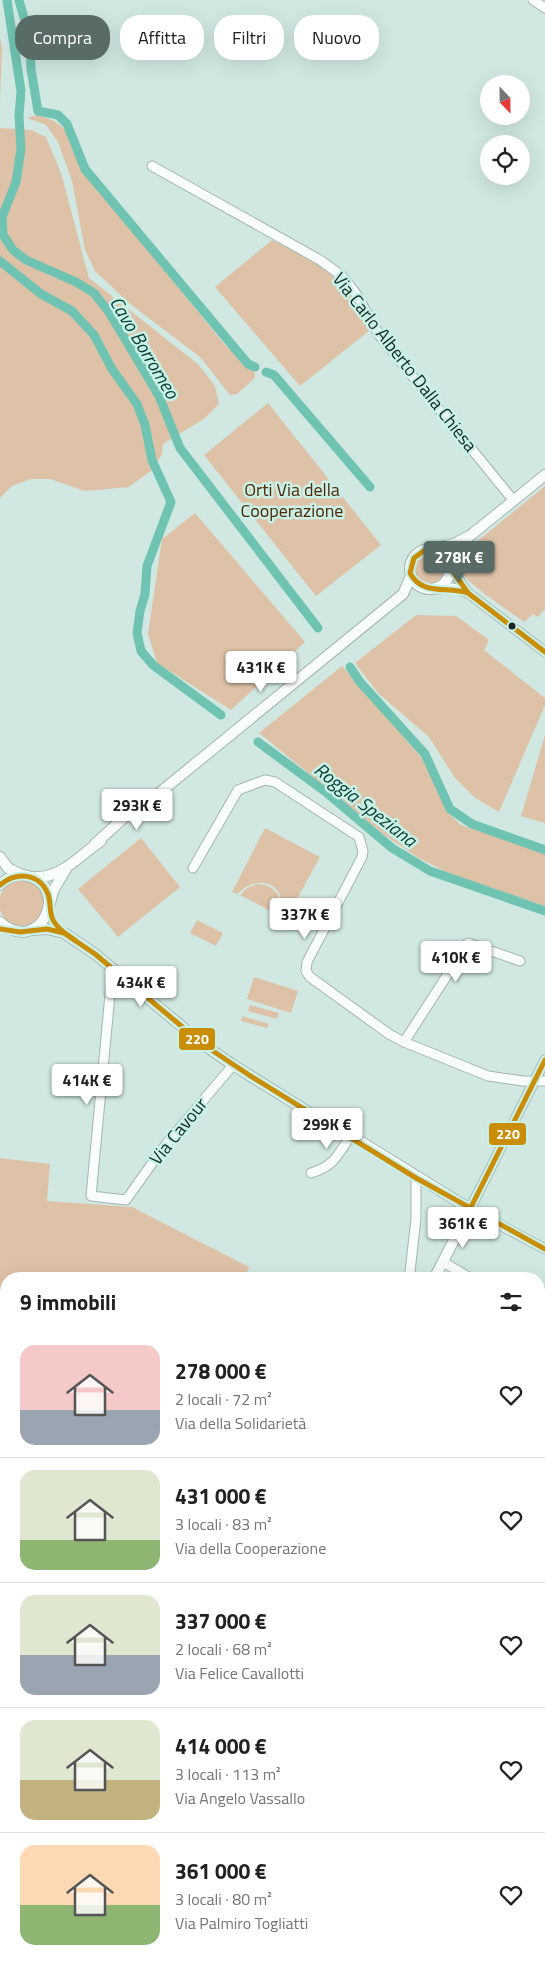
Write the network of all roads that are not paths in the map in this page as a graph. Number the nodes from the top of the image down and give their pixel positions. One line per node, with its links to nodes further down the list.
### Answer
1 (533, 0): 2 (street)
2 (545, 8)
3 (152, 166): 5 (street, Via Carlo Alberto Dalla Chiesa)
4 (545, 475): 5 (street)
5 (513, 500): 6 (street)
6 (471, 535): 7 (street); 8 (street)
7 (427, 550): 8 (street); 9 (street)
8 (449, 567): 10 (street); 11 (street)
9 (411, 576): 10 (street); 12 (street)
10 (429, 589): 11 (street); 12 (street)
11 (468, 593): 13 (street)
12 (403, 594): 15 (street)
13 (545, 652)
14 (0, 858): 17 (street); 18 (street)
15 (68, 866): 17 (street); 20 (street)
16 (194, 868): 28 (street)
17 (27, 876): 19 (street); 20 (street)
18 (0, 878)
19 (0, 885)
20 (49, 905): 24 (street); 25 (street)
21 (0, 922): 23 (street)
22 (0, 929): 23 (street)
23 (11, 930): 24 (street)
24 (31, 930): 25 (street)
25 (61, 931): 27 (street)
26 (520, 961): 28 (street)
27 (116, 971): 30 (street); 30 (street, Via Cavour)
28 (404, 1042): 31 (street)
29 (545, 1060): 31 (street)
30 (233, 1065): 32 (street)
31 (540, 1081): 35 (street)
32 (350, 1137): 33 (street); 34 (street)
33 (311, 1173)
34 (416, 1178): 35 (street); 38 (street)
35 (470, 1209): 36 (street); 37 (street)
36 (545, 1249)
37 (442, 1262): 39 (street); 40 (street)
38 (410, 1272)
39 (437, 1272)
40 (460, 1272)

